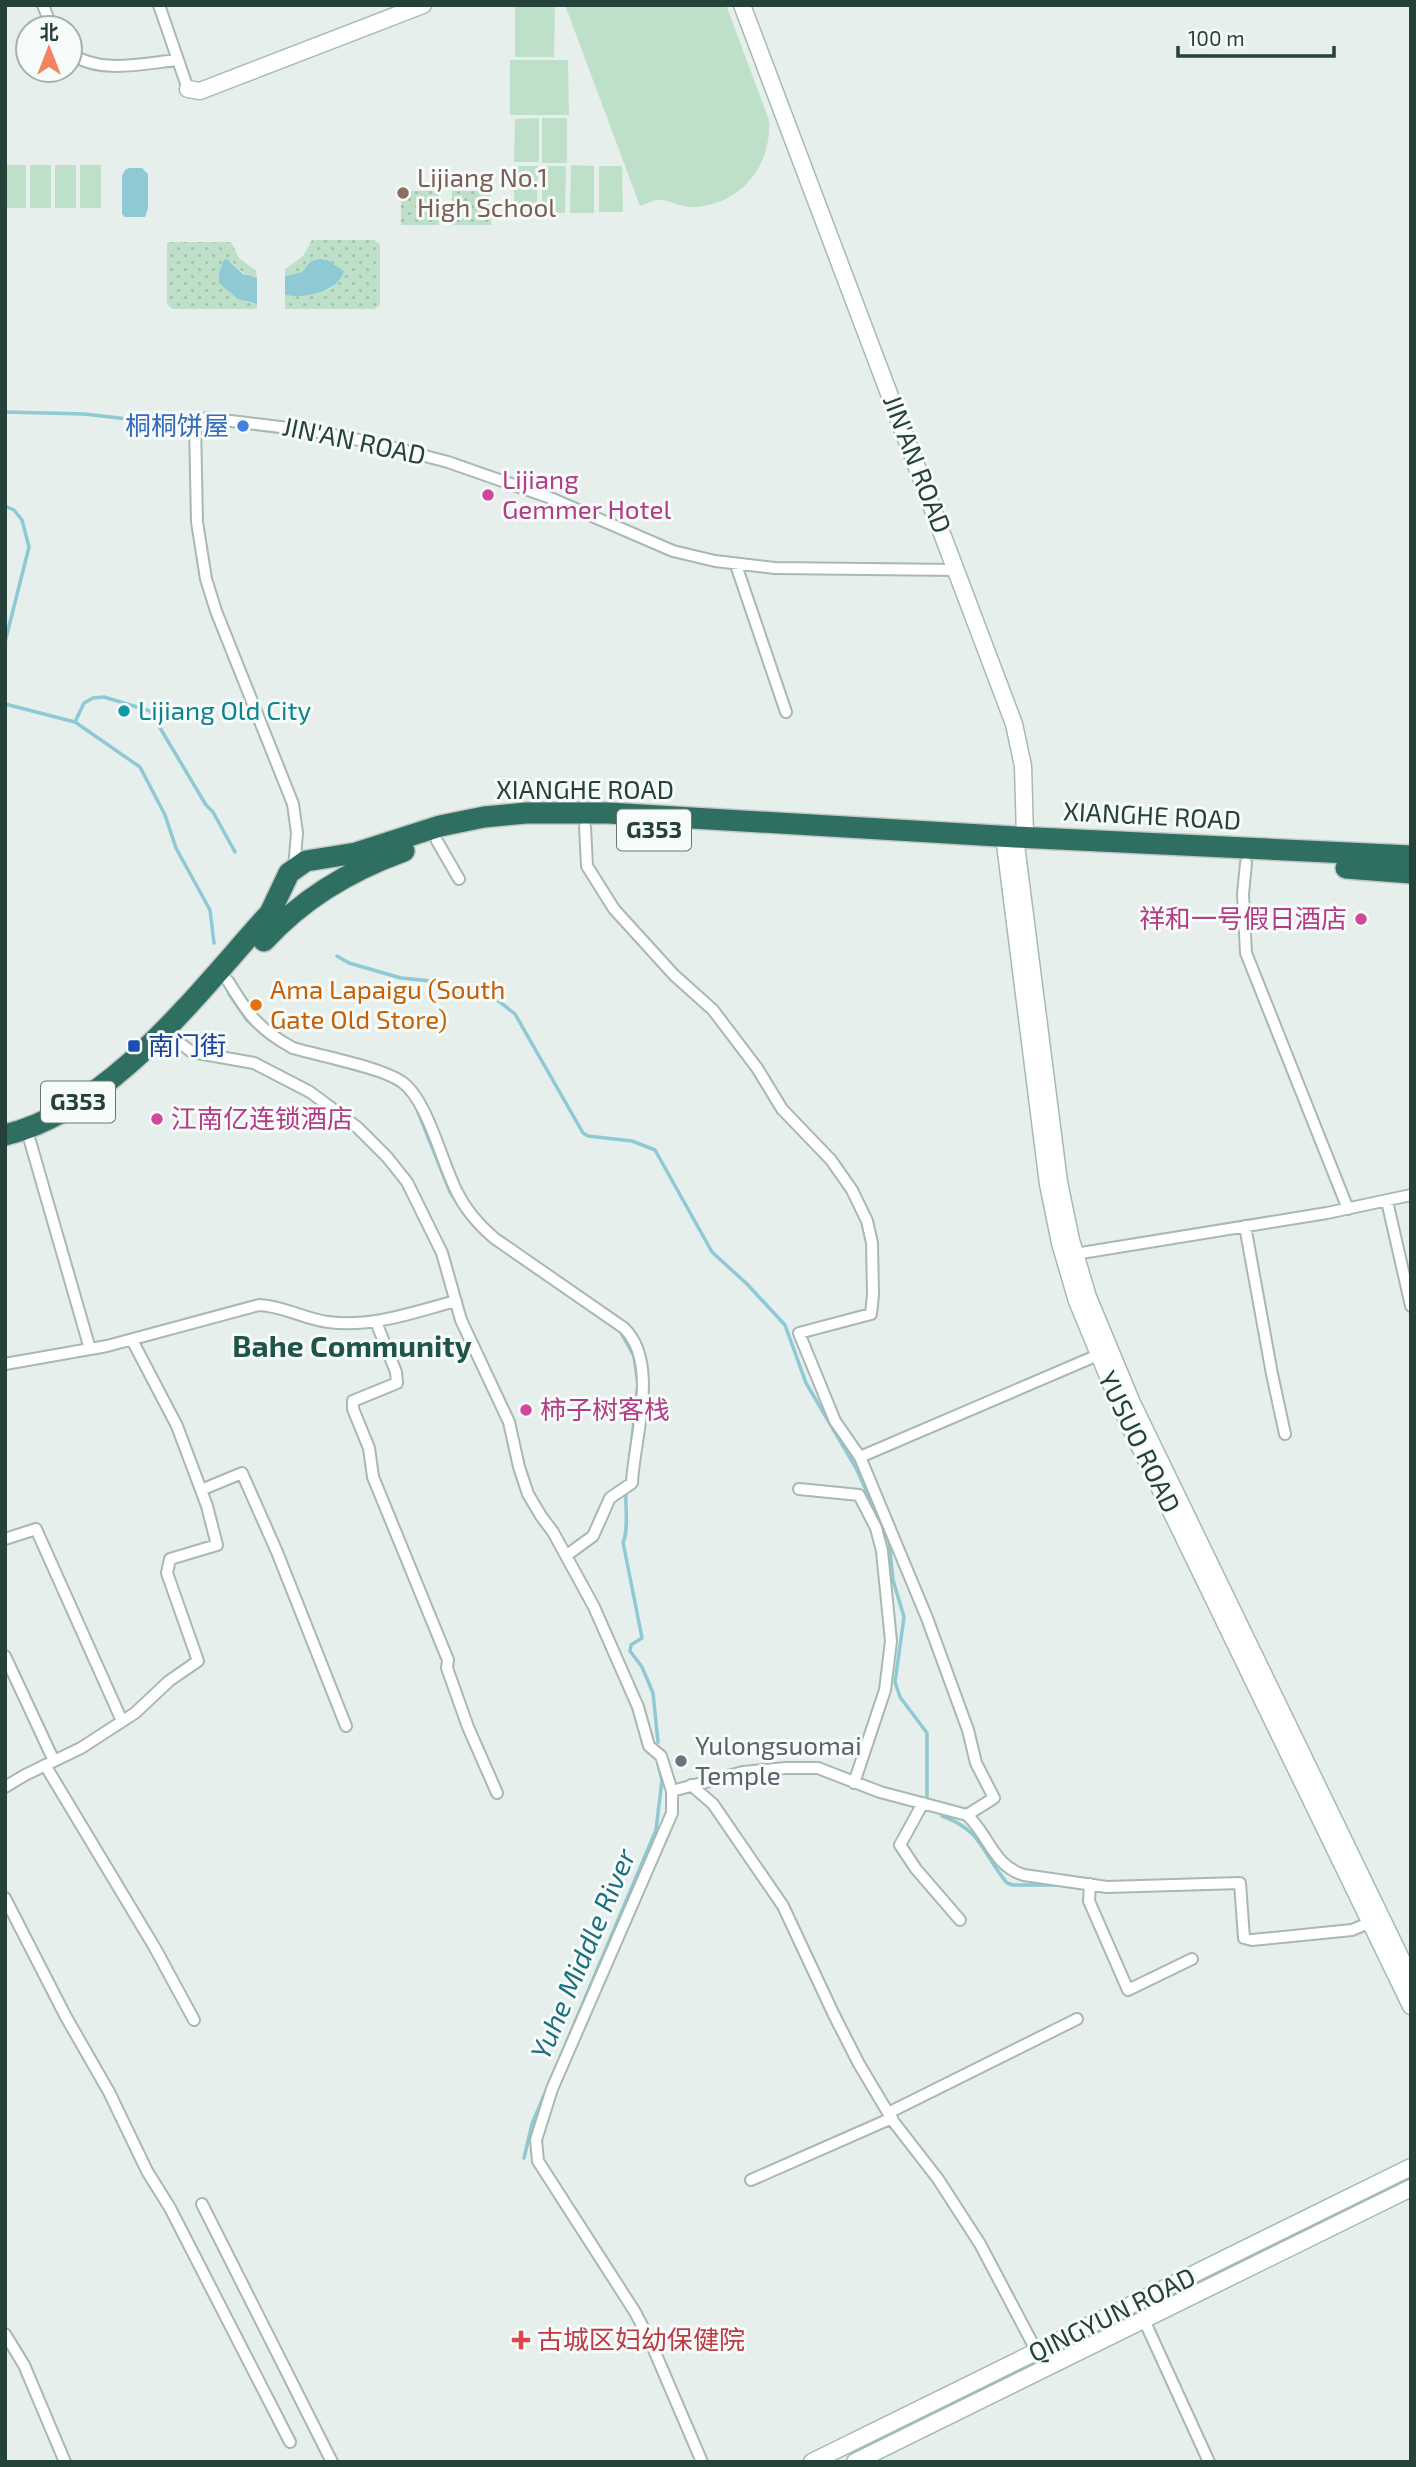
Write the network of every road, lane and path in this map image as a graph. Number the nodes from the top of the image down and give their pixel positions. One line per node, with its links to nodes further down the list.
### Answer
1 (159, 5): 4 (street)
2 (423, 5): 6 (street)
3 (742, 5): 8 (street, JIN'AN ROAD)
4 (178, 60): 5 (street); 6 (street)
5 (84, 62)
6 (188, 89)
7 (736, 565): 8 (street, JIN'AN ROAD); 9 (street); 16 (street, JIN'AN ROAD)
8 (957, 570): 12 (street, JIN'AN ROAD)
9 (786, 712)
10 (585, 827): 11 (highway, XIANGHE ROAD / G353); 12 (highway, XIANGHE ROAD / G353); 40 (street)
11 (437, 841): 18 (street); 19 (highway, XIANGHE ROAD / G353)
12 (1013, 842): 13 (highway, XIANGHE ROAD / G353); 14 (highway, XIANGHE ROAD / G353); 15 (highway, XIANGHE ROAD / G353); 31 (street, YUSUO ROAD); 37 (street, YUSUO ROAD)
13 (1411, 856)
14 (323, 859): 16 (highway, XIANGHE ROAD / G353); 19 (highway)
15 (1246, 863): 17 (highway, XIANGHE ROAD / G353); 29 (street)
16 (294, 868): 20 (highway, G353)
17 (1411, 873)
18 (459, 879)
19 (336, 883): 21 (highway, XIANGHE ROAD / G353)
20 (281, 891): 21 (highway); 24 (highway, G353)
21 (302, 906): 22 (highway, XIANGHE ROAD / G353)
22 (228, 981): 23 (highway, XIANGHE ROAD / G353); 44 (street)
23 (174, 1039): 25 (highway, XIANGHE ROAD / G353); 32 (street)
24 (5, 1135)
25 (30, 1141): 26 (highway, XIANGHE ROAD / G353); 36 (street)
26 (5, 1150)
27 (1411, 1195): 28 (street)
28 (1387, 1201): 29 (street); 33 (street)
29 (1348, 1209): 30 (street)
30 (1245, 1226): 31 (street); 39 (street)
31 (1075, 1254): 61 (street, YUSUO ROAD)
32 (456, 1300): 34 (street); 44 (street)
33 (1411, 1307)
34 (376, 1322): 35 (street); 53 (street)
35 (132, 1340): 36 (street); 42 (street)
36 (90, 1349): 38 (street)
37 (1098, 1355): 40 (street); 59 (street, YUSUO ROAD)
38 (5, 1364)
39 (1285, 1434)
40 (860, 1457): 55 (street)
41 (799, 1489): 49 (street)
42 (201, 1490): 46 (street); 47 (street)
43 (5, 1539): 46 (street)
44 (566, 1555): 52 (street)
45 (5, 1656): 48 (street)
46 (122, 1721): 48 (street)
47 (346, 1726)
48 (49, 1763): 51 (street); 64 (street)
49 (853, 1783): 50 (street); 54 (street)
50 (691, 1785): 52 (street); 65 (street)
51 (5, 1787)
52 (671, 1791): 76 (street)
53 (497, 1793)
54 (923, 1803): 55 (street); 58 (street)
55 (967, 1815): 56 (street)
56 (1090, 1884): 59 (street); 60 (street)
57 (5, 1898): 73 (street)
58 (960, 1920)
59 (1371, 1922): 62 (street, YUSUO ROAD)
60 (1192, 1959)
61 (1411, 1979)
62 (1411, 2006)
63 (1077, 2019): 65 (street)
64 (194, 2020)
65 (890, 2115): 67 (street); 72 (street)
66 (1411, 2167): 72 (street, QINGYUN ROAD)
67 (751, 2180)
68 (1411, 2188): 70 (street, QINGYUN ROAD)
69 (202, 2204): 75 (street)
70 (1144, 2320): 78 (street, QINGYUN ROAD); 79 (street)
71 (5, 2334): 74 (street)
72 (1037, 2352): 77 (street, QINGYUN ROAD)
73 (290, 2442)
74 (65, 2462)
75 (332, 2462)
76 (702, 2462)
77 (812, 2462)
78 (855, 2462)
79 (1209, 2462)

